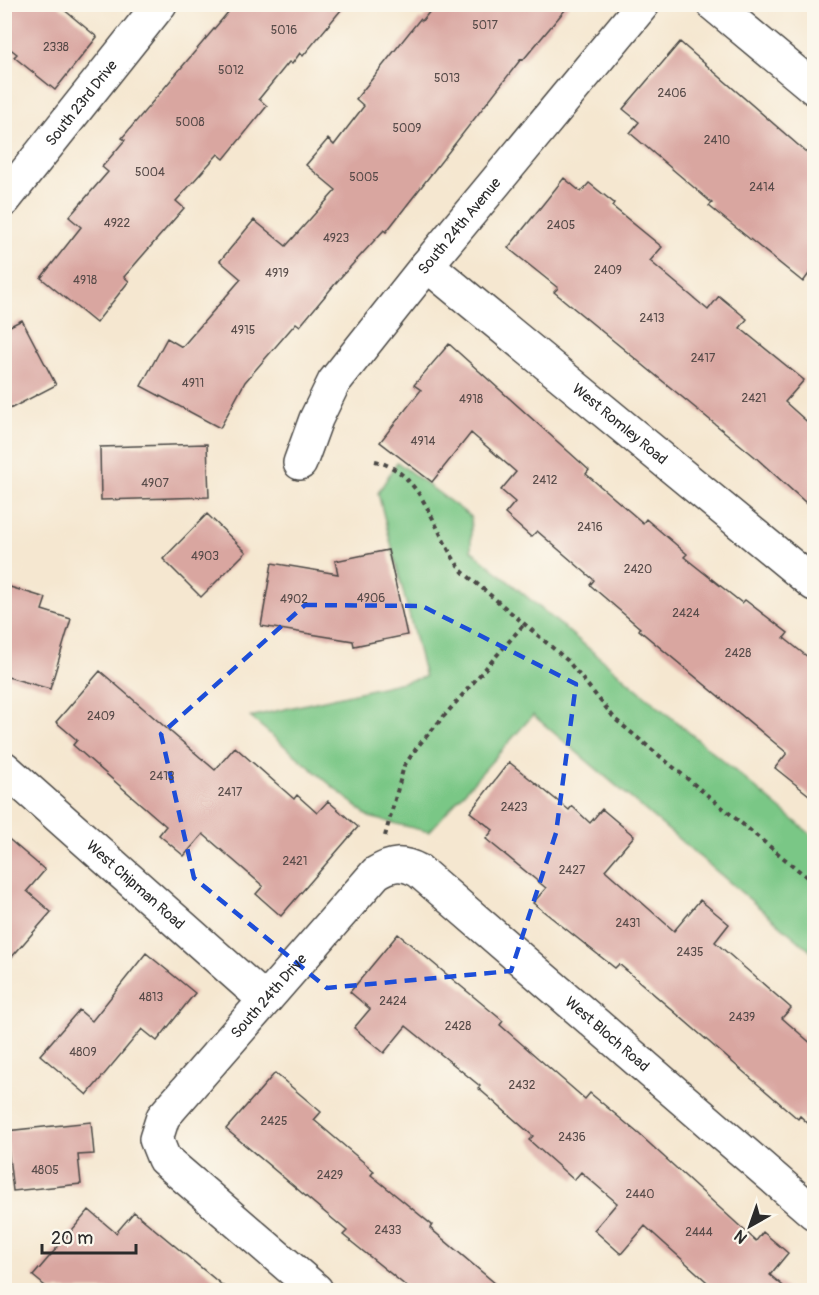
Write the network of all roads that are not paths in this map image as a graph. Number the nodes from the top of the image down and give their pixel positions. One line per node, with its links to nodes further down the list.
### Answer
1 (643, 4): 6 (street, South 24th Avenue)
2 (713, 4): 4 (street)
3 (159, 5): 5 (street, South 23rd Drive)
4 (814, 88)
5 (4, 201)
6 (427, 265): 7 (street, South 24th Avenue); 8 (street, West Romley Road)
7 (300, 463)
8 (814, 584)
9 (4, 768): 11 (street, West Chipman Road)
10 (390, 865): 11 (street, South 24th Drive); 12 (street, West Bloch Road)
11 (266, 1000): 13 (street, South 24th Drive)
12 (814, 1213)
13 (316, 1290)

